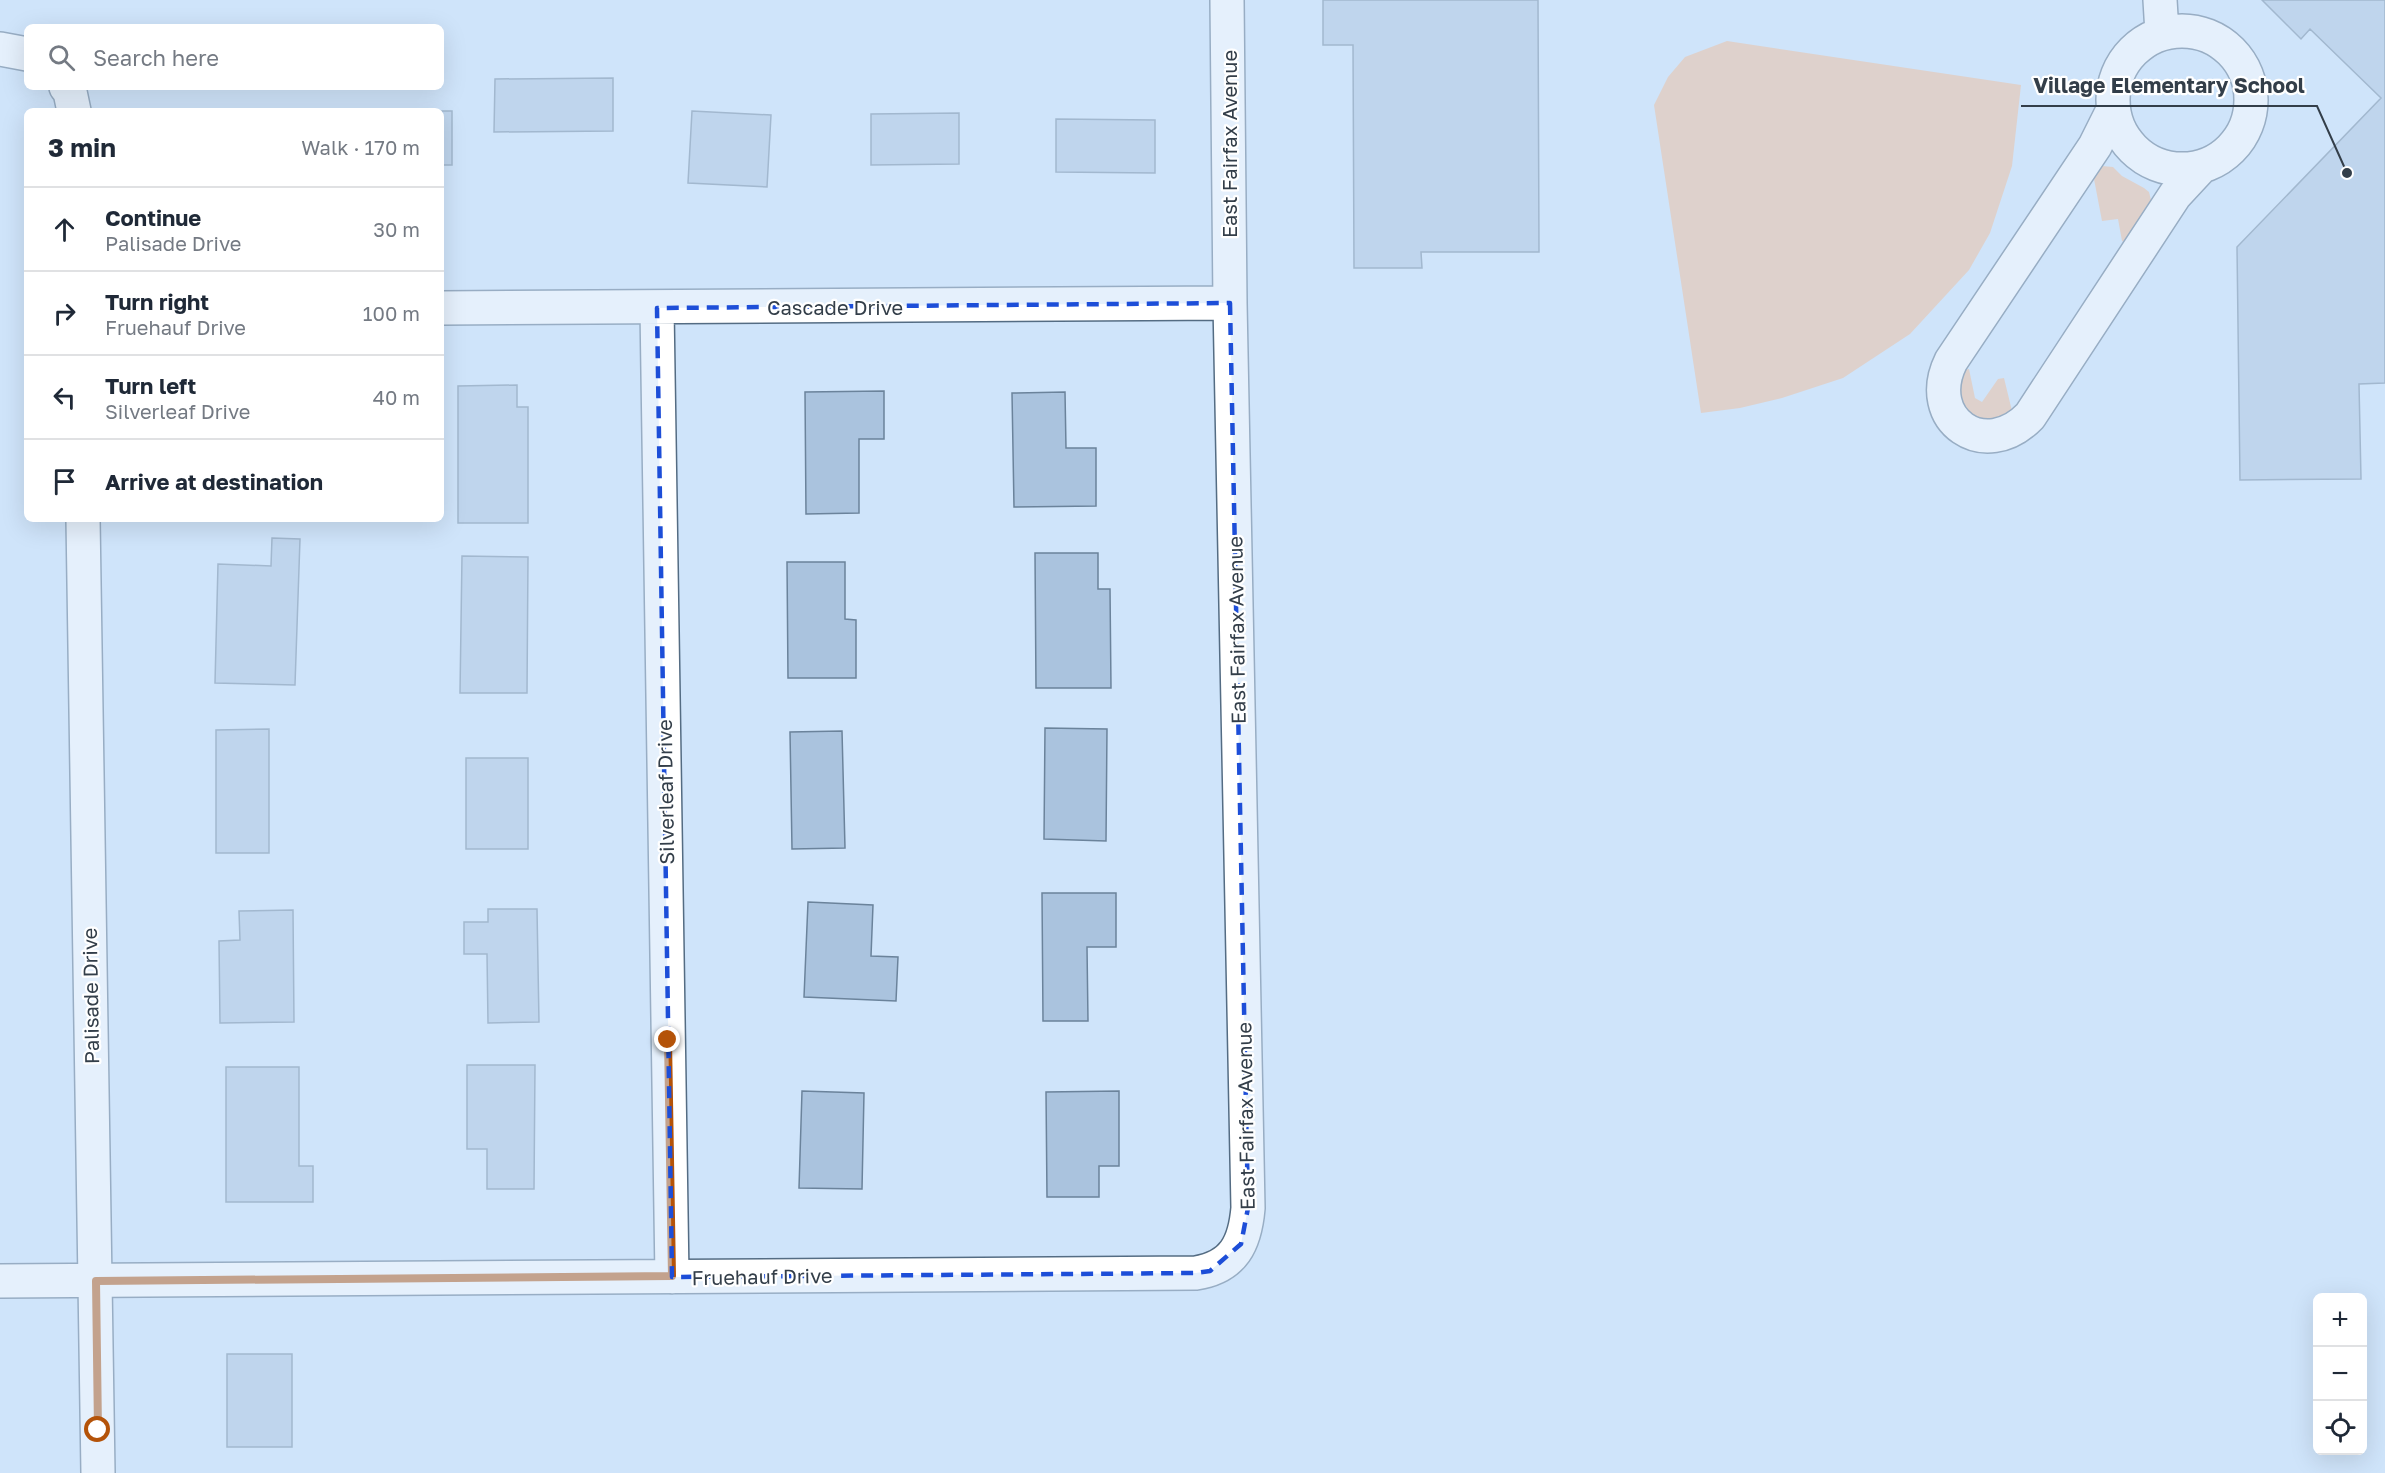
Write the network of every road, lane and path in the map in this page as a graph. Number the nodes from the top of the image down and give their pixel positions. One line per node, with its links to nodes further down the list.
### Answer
1 (1227, 0): 10 (street, East Fairfax Avenue)
2 (2160, 0): 3 (street)
3 (2162, 33): 8 (street); 9 (street)
4 (0, 49): 5 (street)
5 (24, 53)
6 (68, 90): 7 (street)
7 (73, 108)
8 (2113, 110): 9 (street); 9 (street)
9 (2201, 167)
10 (1230, 303): 12 (street, Cascade Drive); 14 (street, East Fairfax Avenue)
11 (444, 308): 12 (street, Cascade Drive)
12 (657, 308): 15 (street, Silverleaf Drive)
13 (83, 522): 17 (street, Palisade Drive)
14 (1232, 1255): 15 (street, Fruehauf Drive)
15 (672, 1276): 17 (street, Fruehauf Drive)
16 (0, 1281): 17 (street, Fruehauf Drive)
17 (96, 1281): 18 (street, Palisade Drive)
18 (98, 1473)

